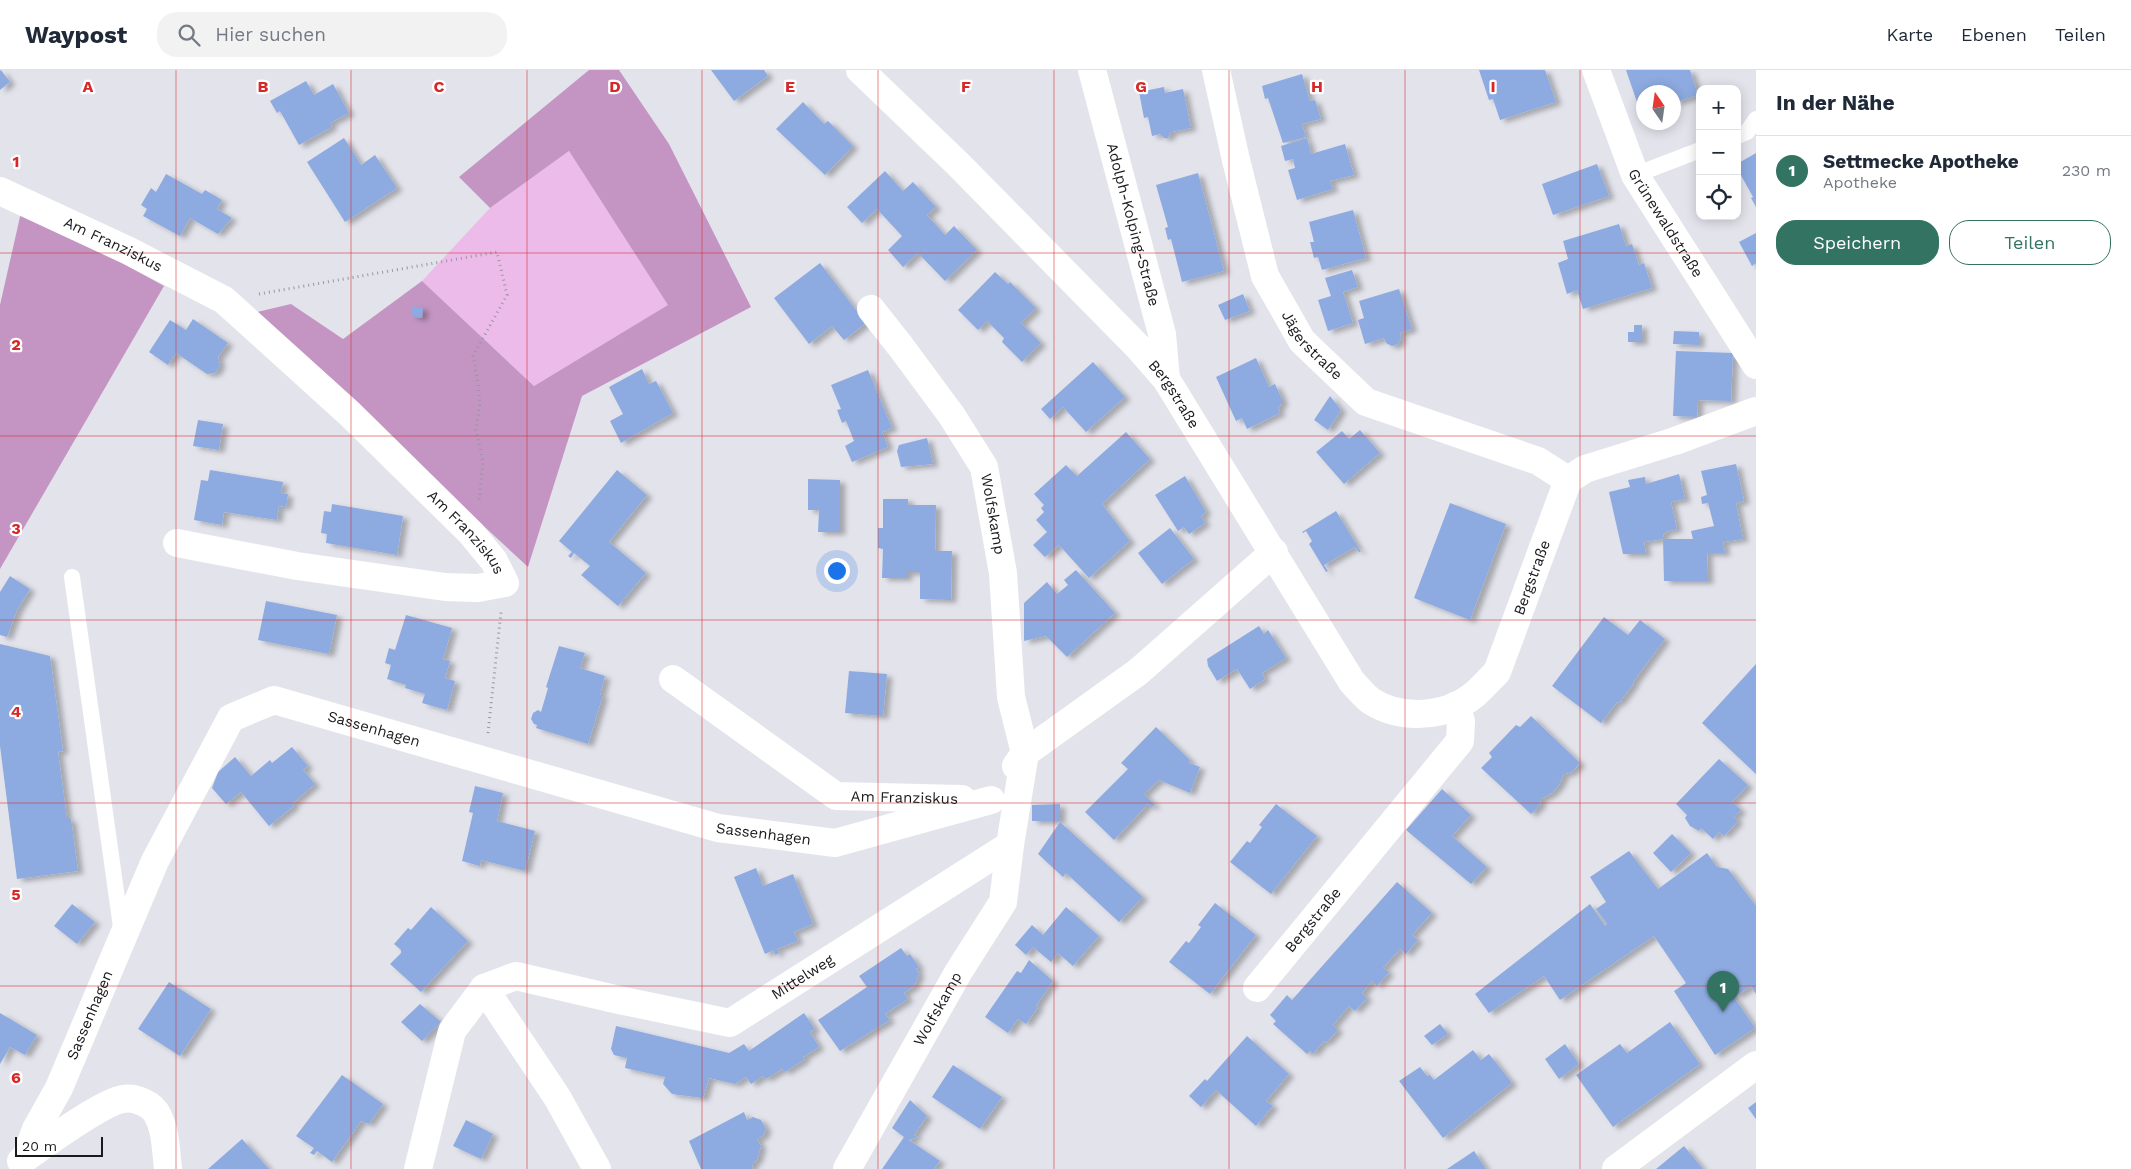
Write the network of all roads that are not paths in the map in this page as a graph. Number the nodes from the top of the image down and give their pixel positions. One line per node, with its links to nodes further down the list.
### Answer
1 (860, 70): 12 (street, Bergstraße)
2 (1092, 70): 12 (street, Adolph-Kolping-Straße)
3 (1216, 70): 14 (street, Jägerstraße)
4 (1596, 70): 8 (street, Grünewaldstraße)
5 (1756, 119): 6 (lane)
6 (1741, 134)
7 (1696, 151): 8 (lane)
8 (1634, 174): 11 (street, Grünewaldstraße)
9 (0, 191): 15 (street, Am Franziskus)
10 (871, 309): 20 (street, Wolfskamp)
11 (1756, 365)
12 (1166, 379): 16 (street, Bergstraße)
13 (1756, 411): 14 (street)
14 (1568, 480): 19 (street, Bergstraße)
15 (177, 543)
16 (1274, 552): 19 (street, Bergstraße); 20 (street)
17 (72, 577): 23 (lane)
18 (673, 679): 21 (street, Am Franziskus)
19 (1455, 706): 25 (street, Bergstraße)
20 (1025, 753): 21 (street); 22 (street)
21 (991, 800): 23 (street, Sassenhagen)
22 (1010, 845): 24 (street, Mittelweg); 31 (street, Wolfskamp)
23 (122, 940): 27 (street, Sassenhagen)
24 (484, 988): 29 (street); 30 (street)
25 (1257, 988)
26 (1756, 1065): 32 (street)
27 (17, 1164): 28 (street, Sassenhagen)
28 (168, 1169)
29 (418, 1169)
30 (597, 1169)
31 (847, 1169)
32 (1616, 1169)

